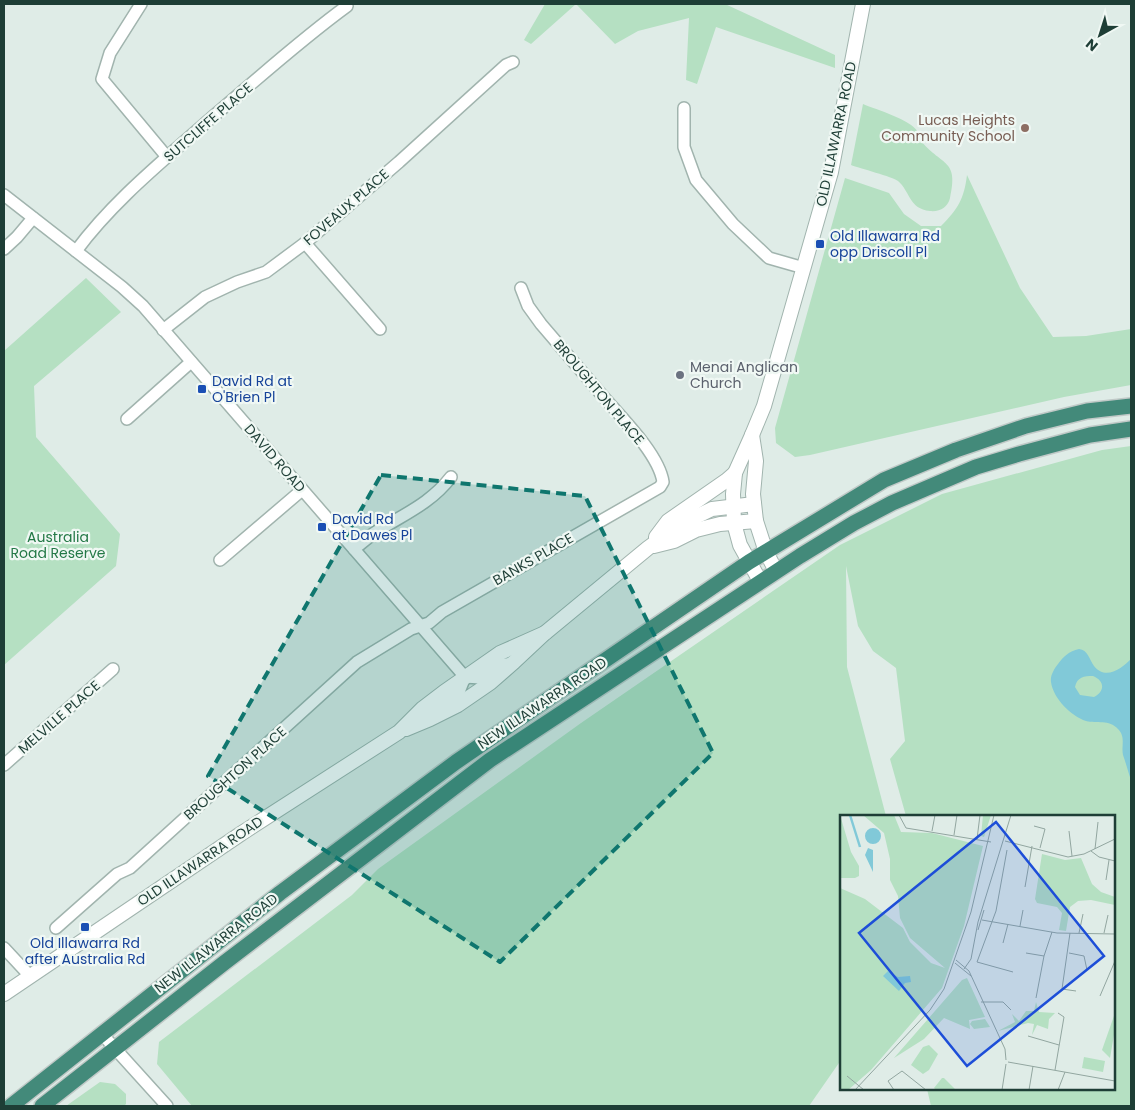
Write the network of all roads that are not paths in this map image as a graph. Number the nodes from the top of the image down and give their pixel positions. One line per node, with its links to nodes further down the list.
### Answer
1 (140, 4): 6 (street)
2 (345, 4): 6 (street, SUTCLIFFE PLACE)
3 (863, 4): 12 (street, OLD ILLAWARRA ROAD)
4 (513, 62): 9 (street, FOVEAUX PLACE)
5 (684, 108): 12 (street)
6 (167, 157): 11 (street, SUTCLIFFE PLACE)
7 (4, 195): 8 (street, DAVID ROAD)
8 (33, 218): 10 (street); 11 (street, DAVID ROAD)
9 (305, 243): 14 (street); 15 (street, FOVEAUX PLACE)
10 (4, 249)
11 (76, 251): 15 (street, DAVID ROAD)
12 (804, 268): 20 (street, OLD ILLAWARRA ROAD)
13 (521, 288): 24 (street, BROUGHTON PLACE)
14 (380, 329)
15 (163, 330): 16 (street, DAVID ROAD)
16 (191, 362): 18 (street); 23 (street, DAVID ROAD)
17 (1131, 406): 31 (highway, NEW ILLAWARRA ROAD)
18 (127, 419)
19 (1131, 430): 34 (highway, NEW ILLAWARRA ROAD)
20 (752, 435): 21 (street, OLD ILLAWARRA ROAD); 25 (street)
21 (735, 473): 26 (street, OLD ILLAWARRA ROAD); 29 (street, OLD ILLAWARRA ROAD)
22 (451, 477): 30 (street)
23 (302, 490): 30 (street, DAVID ROAD); 32 (street)
24 (649, 494): 36 (street, BANKS PLACE)
25 (754, 504): 26 (street, OLD ILLAWARRA ROAD); 27 (street)
26 (733, 506): 28 (street, OLD ILLAWARRA ROAD); 29 (street, OLD ILLAWARRA ROAD)
27 (756, 521): 28 (street, OLD ILLAWARRA ROAD); 31 (street)
28 (734, 523): 29 (street, OLD ILLAWARRA ROAD); 33 (street, OLD ILLAWARRA ROAD)
29 (648, 548): 37 (street, OLD ILLAWARRA ROAD)
30 (354, 549): 36 (street, DAVID ROAD)
31 (766, 552): 33 (highway, NEW ILLAWARRA ROAD); 34 (street)
32 (220, 560)
33 (749, 562): 35 (street, OLD ILLAWARRA ROAD); 48 (highway, NEW ILLAWARRA ROAD)
34 (776, 571): 35 (highway, NEW ILLAWARRA ROAD)
35 (760, 581): 49 (highway, NEW ILLAWARRA ROAD)
36 (419, 626): 40 (street, DAVID ROAD); 44 (street, BROUGHTON PLACE)
37 (545, 633): 38 (street, OLD ILLAWARRA ROAD); 40 (street, OLD ILLAWARRA ROAD)
38 (514, 662): 40 (street); 41 (street, OLD ILLAWARRA ROAD)
39 (114, 669): 43 (street, MELVILLE PLACE)
40 (465, 677): 41 (street); 42 (street, OLD ILLAWARRA ROAD)
41 (430, 720): 42 (street, OLD ILLAWARRA ROAD)
42 (399, 732): 46 (street, OLD ILLAWARRA ROAD)
43 (4, 765)
44 (56, 928)
45 (4, 948): 46 (street)
46 (30, 976): 47 (street, OLD ILLAWARRA ROAD)
47 (4, 994)
48 (101, 1033): 49 (street); 51 (highway, NEW ILLAWARRA ROAD)
49 (115, 1048): 50 (street); 52 (highway, NEW ILLAWARRA ROAD)
50 (164, 1105)
51 (11, 1106)
52 (42, 1106)

